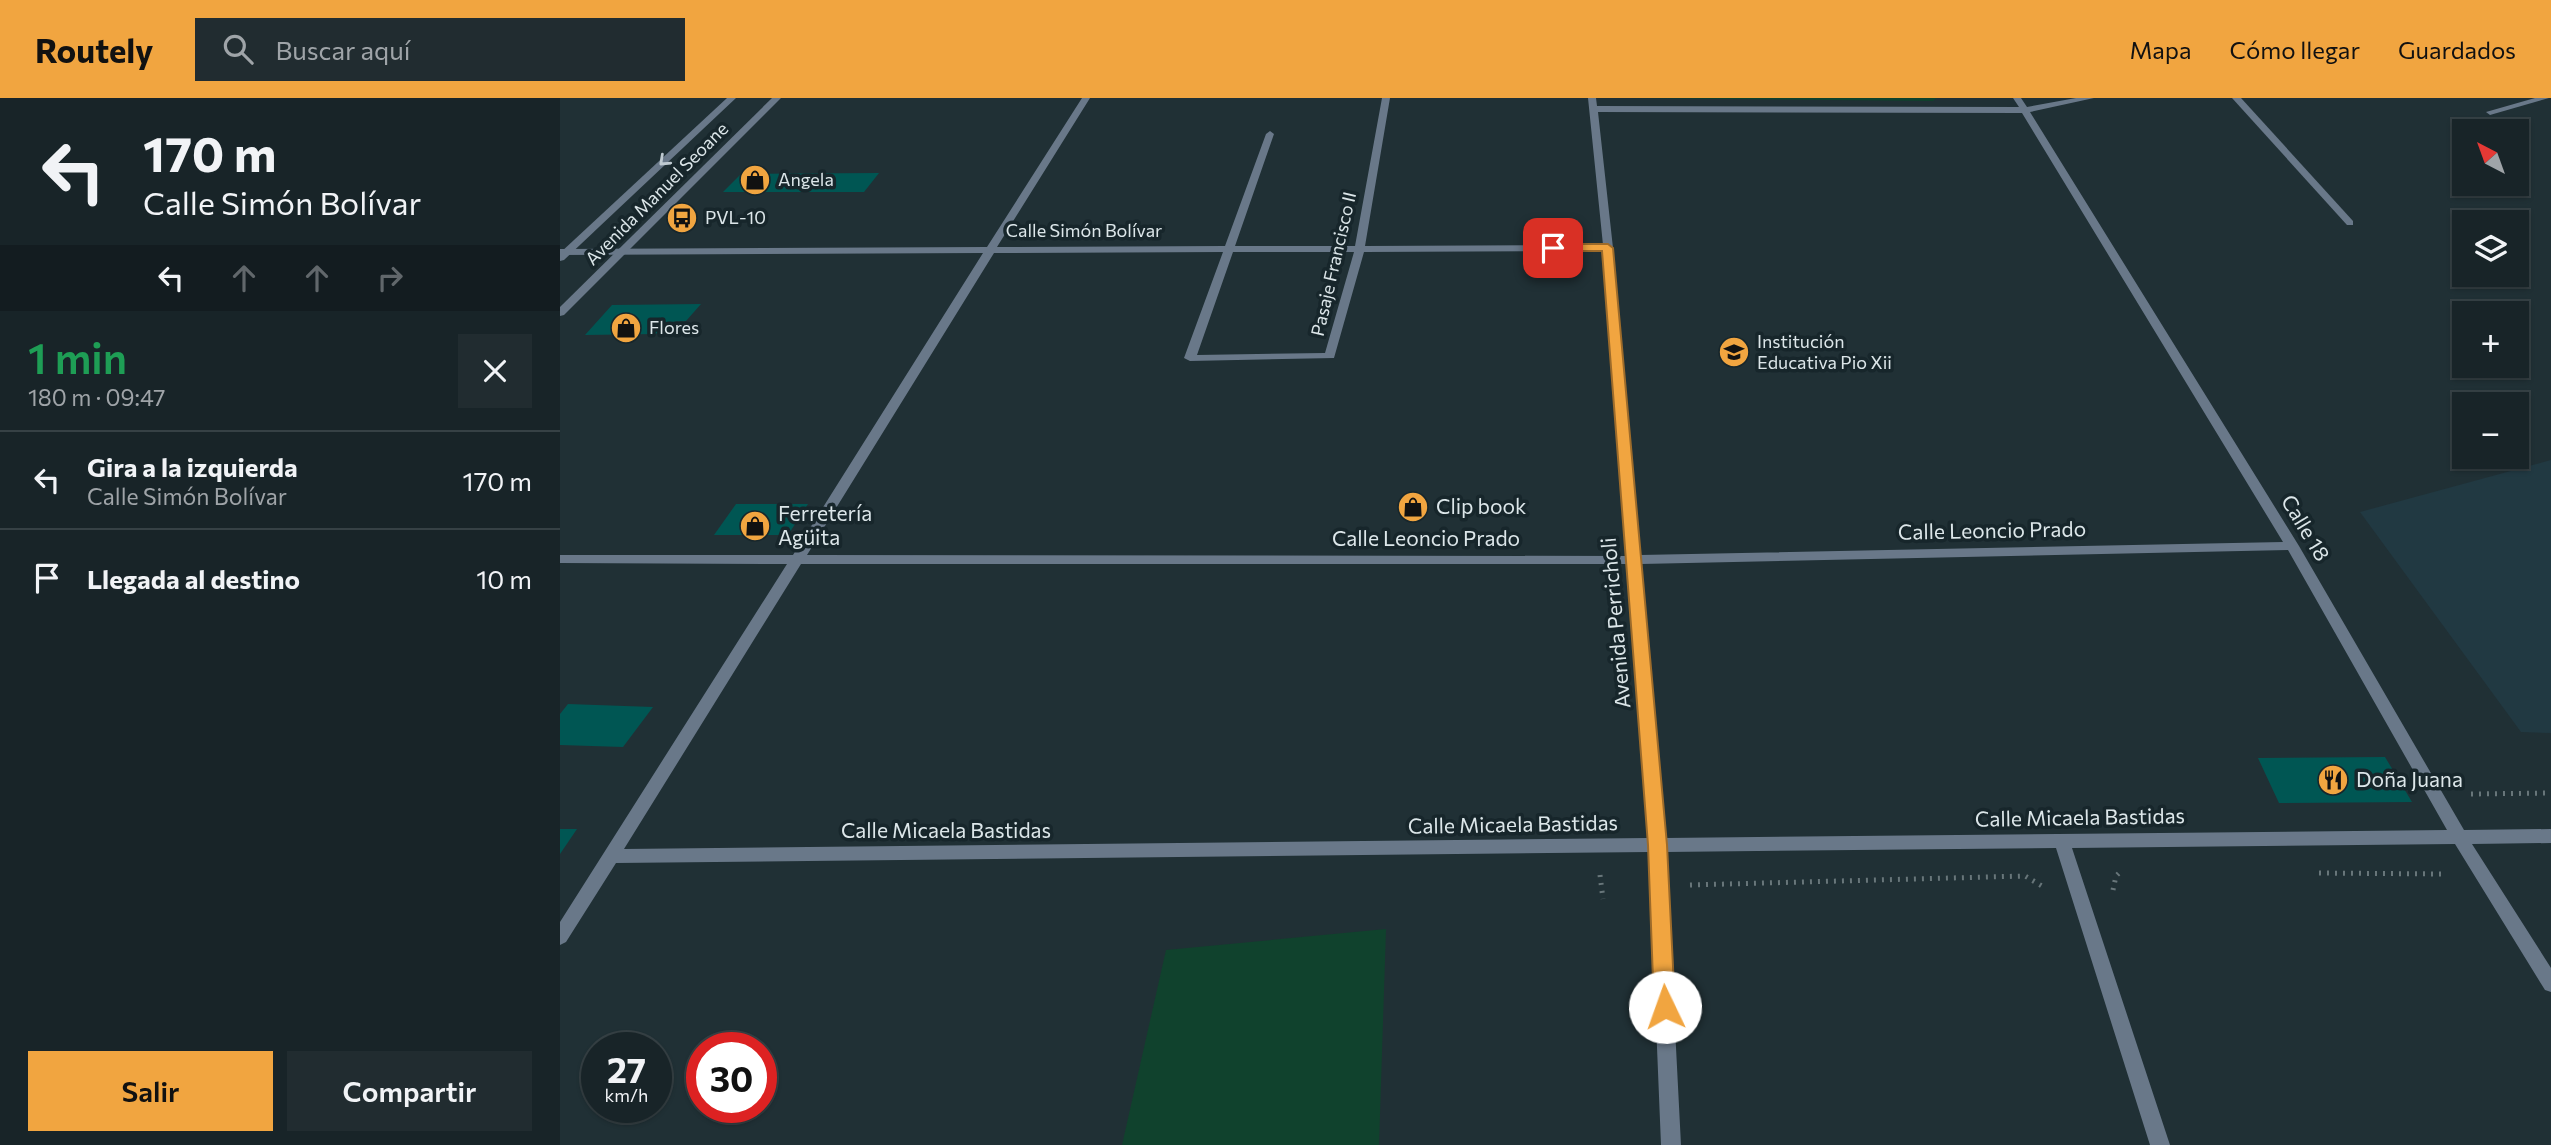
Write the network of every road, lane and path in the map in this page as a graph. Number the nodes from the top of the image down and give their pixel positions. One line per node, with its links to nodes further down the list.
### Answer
1 (732, 98): 18 (street, Avenida Manuel Seoane, one-way to 18)
2 (776, 98): 17 (street, Avenida Manuel Seoane)
3 (1086, 98): 13 (street)
4 (1386, 98): 15 (street, Pasaje Francisco II)
5 (2090, 98): 9 (street)
6 (2236, 98): 12 (street)
7 (2545, 98): 10 (street)
8 (1593, 104): 9 (street); 16 (street, Avenida Perricholi)
9 (2021, 104): 20 (street, Calle 18)
10 (2490, 112)
11 (1270, 134): 14 (street, Pasaje Francisco II)
12 (2350, 223)
13 (992, 248): 14 (street, Calle Simón Bolívar); 17 (street, Calle Simón Bolívar); 22 (street)
14 (1231, 248): 15 (street, Calle Simón Bolívar); 15 (street, Pasaje Francisco II)
15 (1360, 248): 16 (street, Calle Simón Bolívar)
16 (1608, 248): 23 (street, Avenida Perricholi)
17 (623, 250): 18 (street, Calle Simón Bolívar); 19 (street, Avenida Manuel Seoane)
18 (562, 254)
19 (560, 313)
20 (2292, 546): 23 (street, Calle Leoncio Prado); 25 (street, Calle 18)
21 (560, 559): 22 (street, Calle Leoncio Prado)
22 (796, 559): 23 (street, Calle Leoncio Prado); 30 (street)
23 (1633, 560): 29 (street, Avenida Perricholi)
24 (2551, 793): 25 (path)
25 (2434, 794): 27 (street, Calle 18)
26 (2551, 836): 27 (street, Calle Micaela Bastidas)
27 (2460, 838): 28 (street, Calle Micaela Bastidas); 34 (street, Calle 18)
28 (2062, 841): 29 (street, Calle Micaela Bastidas); 40 (street)
29 (1657, 845): 30 (street, Calle Micaela Bastidas); 39 (street, Avenida Perricholi)
30 (610, 856): 37 (street)
31 (2130, 871): 35 (path)
32 (2318, 873): 34 (path)
33 (2043, 888): 36 (path)
34 (2491, 888): 38 (street, Calle 18)
35 (2114, 890)
36 (1683, 891)
37 (560, 937)
38 (2551, 984)
39 (1671, 1145)
40 (2160, 1145)

